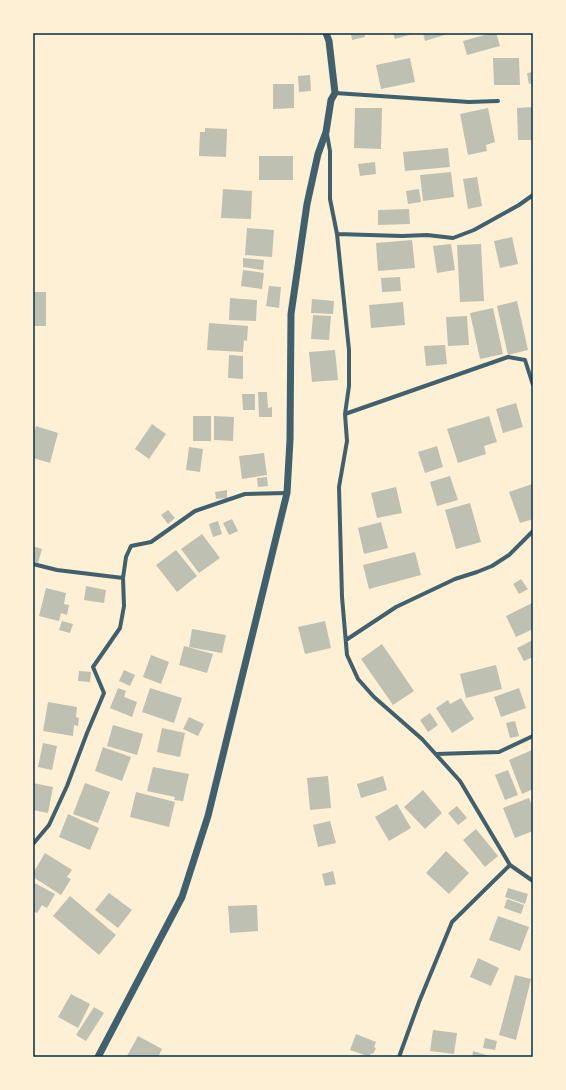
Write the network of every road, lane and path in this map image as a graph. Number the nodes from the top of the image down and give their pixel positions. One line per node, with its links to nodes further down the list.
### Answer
1 (326, 33): 2 (street)
2 (335, 93): 3 (street); 4 (street)
3 (498, 101)
4 (326, 132): 6 (street); 9 (street)
5 (533, 195): 6 (street)
6 (337, 234): 8 (street)
7 (533, 385): 8 (street)
8 (345, 414): 13 (street)
9 (287, 493): 12 (street); 19 (street)
10 (533, 531): 13 (street)
11 (33, 564): 12 (street)
12 (123, 578): 16 (street)
13 (346, 640): 15 (street)
14 (533, 736): 15 (street)
15 (437, 754): 17 (street)
16 (33, 844)
17 (510, 865): 18 (street); 20 (street)
18 (533, 881)
19 (98, 1057)
20 (399, 1057)

